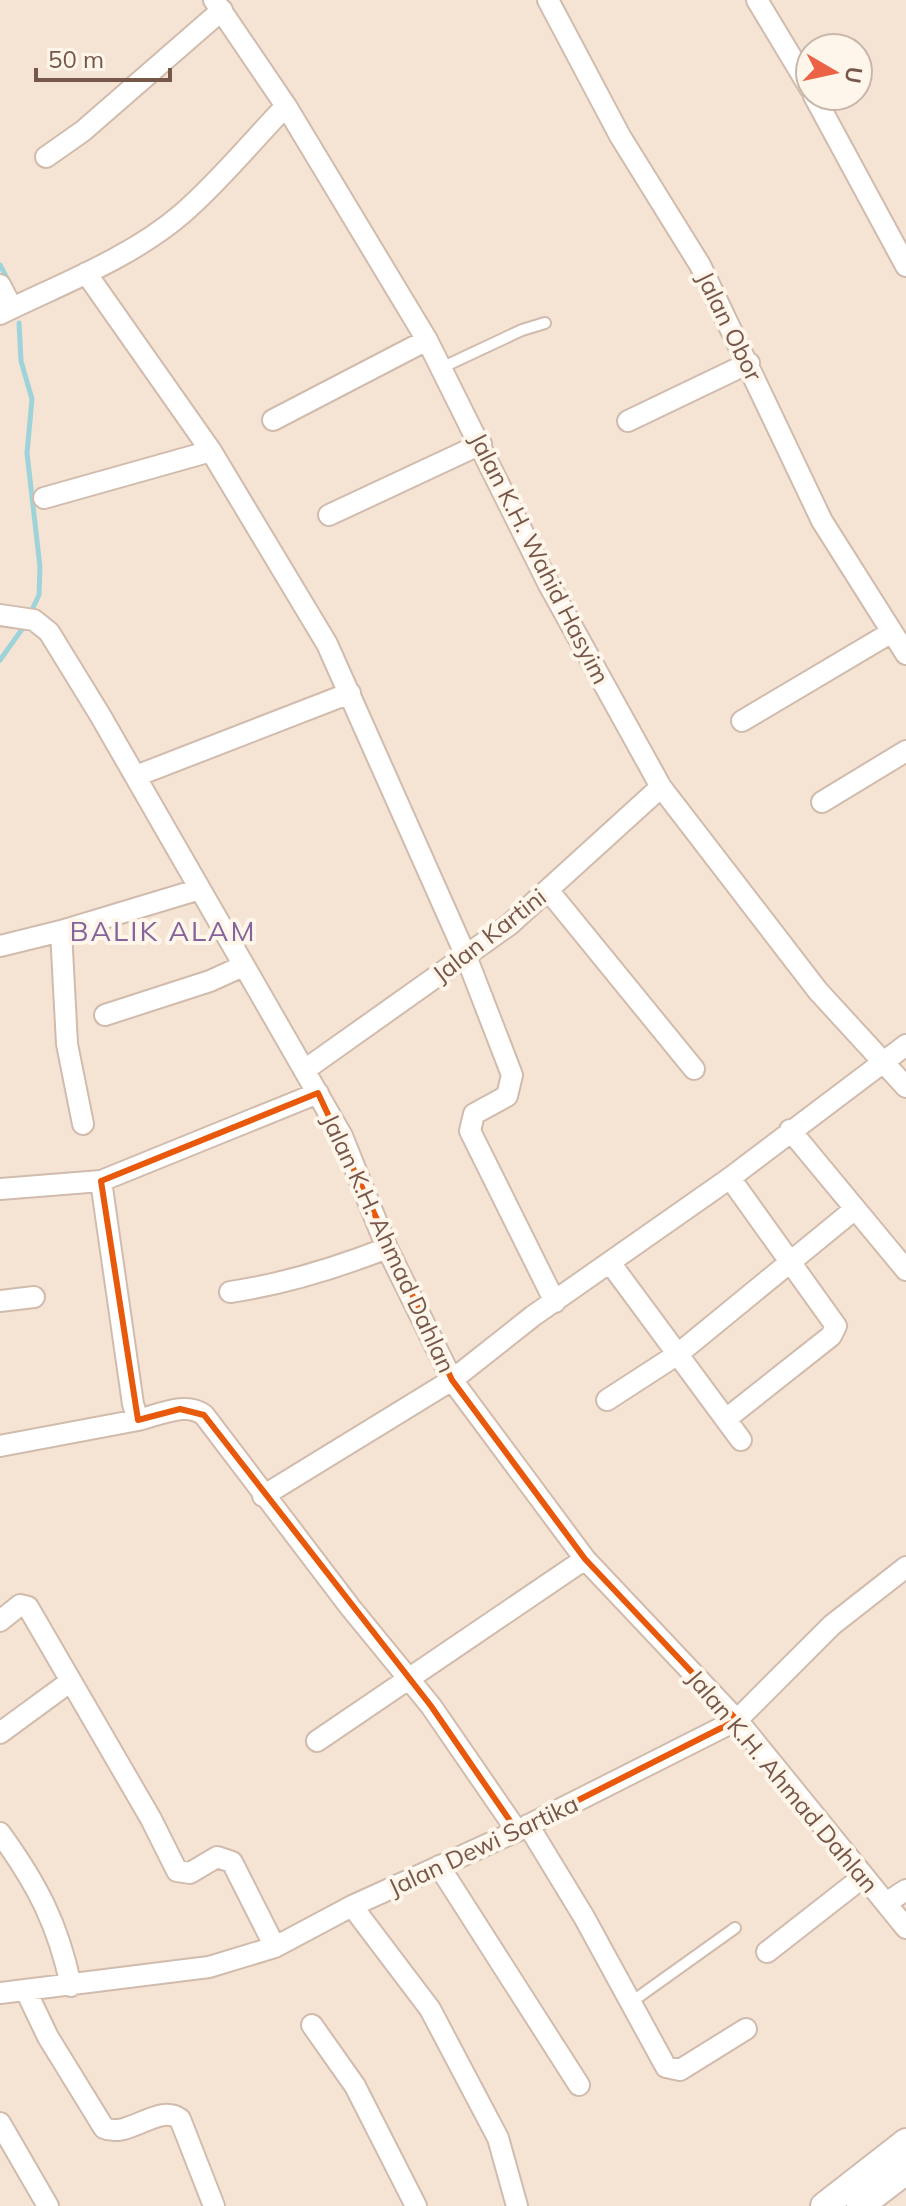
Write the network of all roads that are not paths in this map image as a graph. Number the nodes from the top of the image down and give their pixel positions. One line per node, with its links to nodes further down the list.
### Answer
1 (548, 0): 14 (street, Jalan Obor)
2 (757, 0): 4 (street)
3 (223, 3): 5 (street, Jalan K.H. Wahid Hasyim); 7 (street)
4 (794, 61)
5 (286, 106): 9 (street); 13 (street, Jalan K.H. Wahid Hasyim)
6 (823, 112): 8 (street)
7 (46, 157)
8 (906, 266)
9 (86, 273): 11 (street); 19 (street)
10 (0, 285): 11 (street)
11 (6, 311)
12 (545, 323): 15 (lane)
13 (427, 340): 15 (street, Jalan K.H. Wahid Hasyim); 16 (street)
14 (749, 363): 17 (street); 23 (street, Jalan Obor)
15 (441, 368): 18 (street, Jalan K.H. Wahid Hasyim)
16 (273, 420)
17 (628, 421)
18 (481, 444): 21 (street); 29 (street, Jalan K.H. Wahid Hasyim)
19 (211, 451): 20 (street); 25 (street)
20 (44, 498)
21 (329, 515)
22 (7, 615): 28 (street, Jalan K.H. Ahmad Dahlan)
23 (892, 632): 24 (street, Jalan Obor); 26 (street)
24 (906, 654)
25 (350, 693): 28 (street); 35 (street)
26 (742, 721)
27 (906, 751): 30 (street)
28 (136, 776): 31 (street, Jalan K.H. Ahmad Dahlan)
29 (661, 787): 32 (street, Jalan Kartini); 39 (street, Jalan K.H. Wahid Hasyim)
30 (822, 802)
31 (200, 889): 33 (street); 36 (street, Jalan K.H. Ahmad Dahlan)
32 (548, 890): 35 (street, Jalan Kartini); 41 (street)
33 (61, 931): 34 (street); 44 (street)
34 (0, 946)
35 (466, 956): 40 (street, Jalan Kartini); 57 (street)
36 (243, 966): 37 (street); 40 (street, Jalan K.H. Ahmad Dahlan)
37 (105, 1015)
38 (906, 1045): 39 (street)
39 (886, 1061): 42 (street, Jalan K.H. Wahid Hasyim); 45 (street)
40 (306, 1069): 43 (street, Jalan K.H. Ahmad Dahlan)
41 (694, 1069)
42 (906, 1087)
43 (318, 1093): 47 (street); 50 (street, Jalan K.H. Ahmad Dahlan)
44 (83, 1124)
45 (790, 1130): 46 (street); 49 (street)
46 (730, 1178): 51 (street); 52 (street)
47 (101, 1181): 48 (street); 62 (street)
48 (0, 1189)
49 (855, 1209): 51 (street); 53 (street)
50 (387, 1248): 54 (street); 59 (street, Jalan K.H. Ahmad Dahlan)
51 (790, 1260): 58 (street); 61 (street)
52 (611, 1264): 57 (street); 58 (street)
53 (906, 1270)
54 (230, 1292)
55 (34, 1297): 56 (street)
56 (0, 1301)
57 (555, 1302): 59 (street)
58 (678, 1354): 60 (street); 61 (street)
59 (452, 1380): 65 (street); 66 (street, Jalan K.H. Ahmad Dahlan)
60 (607, 1400)
61 (726, 1419): 63 (street)
62 (138, 1420): 64 (street); 65 (street)
63 (741, 1440)
64 (0, 1446)
65 (263, 1496): 69 (street)
66 (585, 1559): 69 (street); 71 (street, Jalan K.H. Ahmad Dahlan)
67 (906, 1567): 71 (street, Jalan Dewi Sartika)
68 (0, 1621): 70 (street)
69 (411, 1680): 73 (street); 74 (street)
70 (71, 1681): 72 (street); 83 (street)
71 (737, 1720): 74 (street, Jalan Dewi Sartika); 77 (street, Jalan K.H. Ahmad Dahlan)
72 (0, 1733)
73 (317, 1741)
74 (523, 1828): 76 (street, Jalan Dewi Sartika); 88 (street)
75 (0, 1833): 85 (street)
76 (439, 1866): 80 (street, Jalan Dewi Sartika); 91 (street)
77 (863, 1877): 79 (street, Jalan K.H. Ahmad Dahlan); 84 (street)
78 (906, 1890): 79 (street)
79 (886, 1903): 82 (street, Jalan K.H. Ahmad Dahlan)
80 (352, 1906): 83 (street, Jalan Dewi Sartika); 98 (street)
81 (735, 1928): 88 (lane)
82 (906, 1928)
83 (275, 1947): 85 (street, Jalan Dewi Sartika)
84 (767, 1952)
85 (71, 1986): 86 (street, Jalan Dewi Sartika)
86 (26, 1991): 87 (street, Jalan Dewi Sartika); 96 (street)
87 (0, 1993)
88 (630, 2003): 90 (street)
89 (312, 2025): 97 (street)
90 (746, 2029)
91 (579, 2085)
92 (0, 2123): 95 (street)
93 (906, 2142): 99 (street)
94 (906, 2171): 100 (street)
95 (48, 2206)
96 (214, 2206)
97 (416, 2206)
98 (517, 2206)
99 (824, 2206)
100 (860, 2206)

